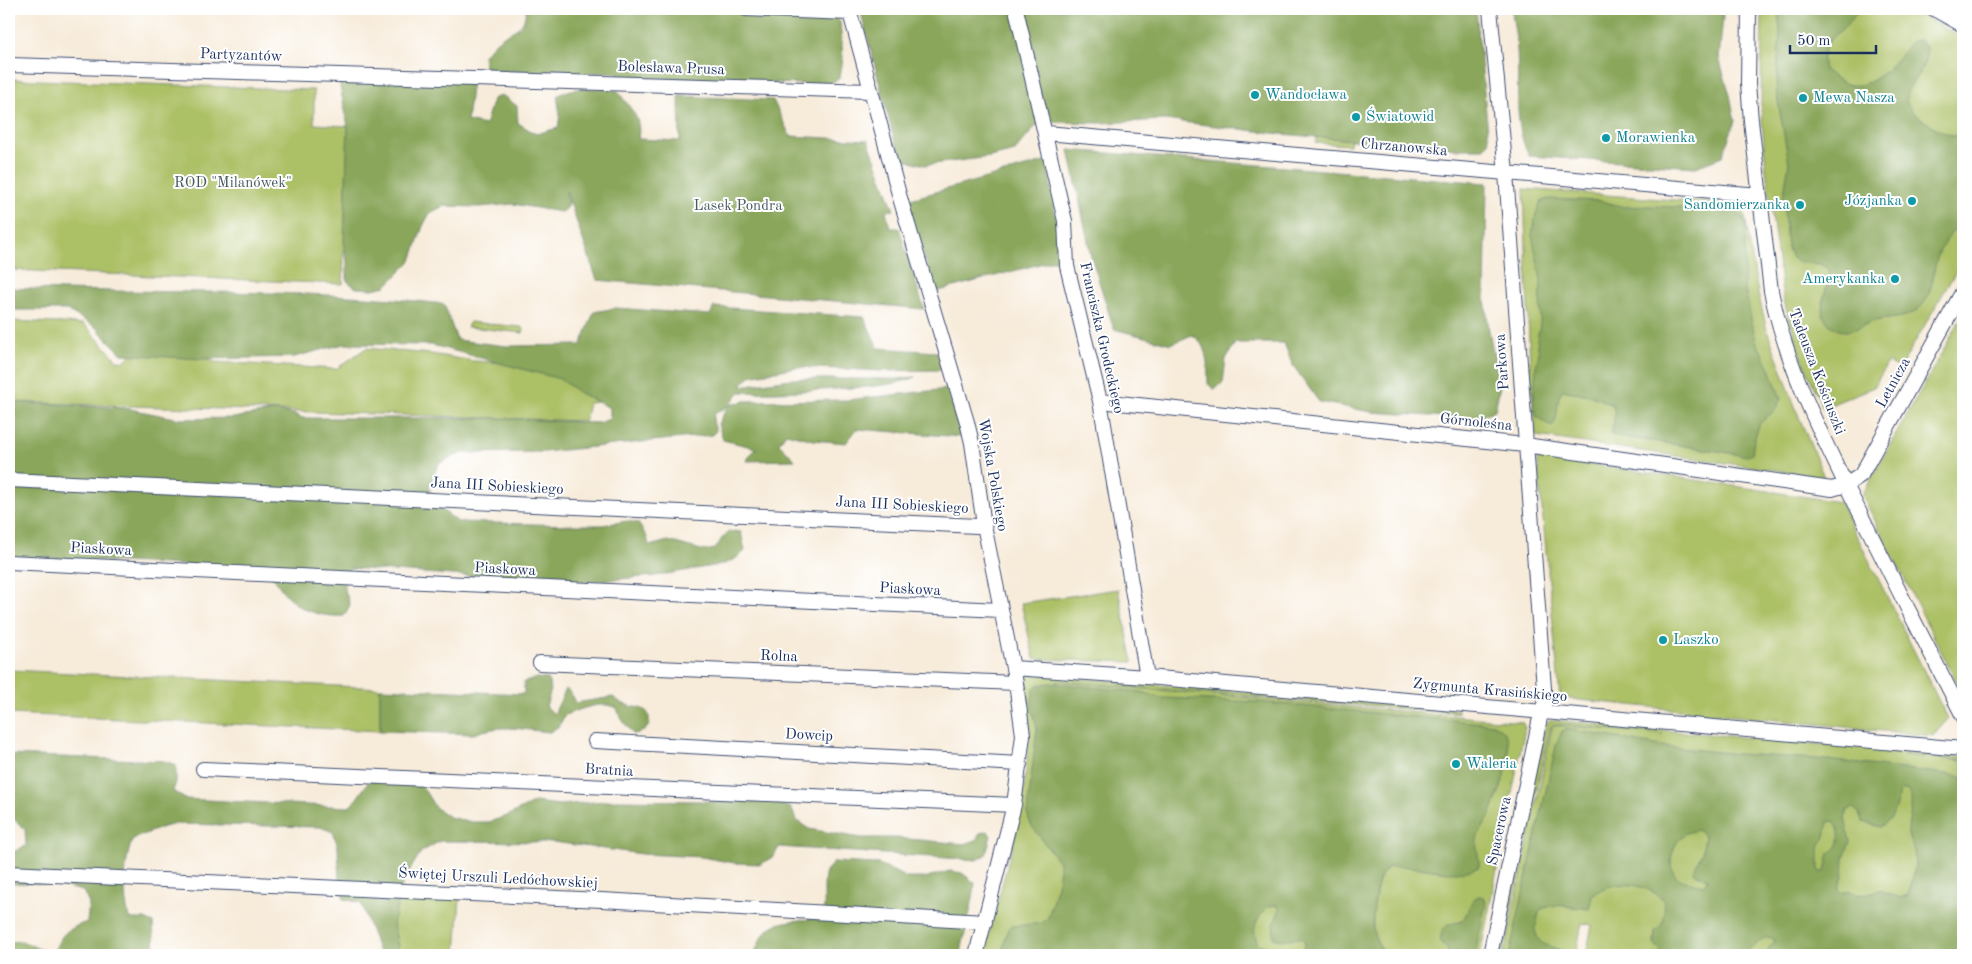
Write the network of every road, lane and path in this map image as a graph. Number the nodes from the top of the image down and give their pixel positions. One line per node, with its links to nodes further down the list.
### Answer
1 (746, 9): 6 (street)
2 (1016, 9): 11 (street, Franciszka Grodeckiego)
3 (1490, 9): 12 (street, Parkowa)
4 (1749, 9): 13 (street, Tadeusza Kościuszki)
5 (1934, 9): 7 (street)
6 (849, 11): 10 (street, Wojska Polskiego)
7 (1963, 25)
8 (9, 65): 9 (street, Partyzantów)
9 (472, 80): 10 (street, Bolesława Prusa)
10 (870, 91): 19 (street, Wojska Polskiego)
11 (1046, 133): 12 (street, Chrzanowska); 15 (street, Franciszka Grodeckiego)
12 (1506, 173): 13 (street, Chrzanowska); 16 (street, Parkowa)
13 (1759, 195): 18 (street, Tadeusza Kościuszki)
14 (1963, 291): 18 (street, Letnicza)
15 (1100, 401): 16 (street, Górnoleśna); 24 (street, Franciszka Grodeckiego)
16 (1525, 445): 18 (street, Górnoleśna); 26 (street, Parkowa)
17 (9, 480): 19 (street, Jana III Sobieskiego)
18 (1846, 485): 27 (street, Tadeusza Kościuszki)
19 (984, 524): 21 (street, Wojska Polskiego)
20 (9, 562): 21 (street, Piaskowa)
21 (1000, 610): 23 (street, Wojska Polskiego)
22 (540, 663): 25 (street, Rolna)
23 (1013, 668): 24 (street, Zygmunta Krasińskiego); 25 (street, Wojska Polskiego)
24 (1147, 677): 26 (street, Zygmunta Krasińskiego)
25 (1016, 684): 30 (street, Wojska Polskiego)
26 (1541, 712): 29 (street, Zygmunta Krasińskiego); 36 (street, Spacerowa)
27 (1963, 716)
28 (595, 741): 30 (street, Dowcip)
29 (1963, 749)
30 (1020, 764): 32 (street, Wojska Polskiego)
31 (203, 769): 32 (street, Bratnia)
32 (1014, 805): 34 (street, Wojska Polskiego)
33 (9, 873): 34 (street, Świętej Urszuli Ledóchowskiej)
34 (985, 922): 35 (street, Wojska Polskiego)
35 (976, 955)
36 (1490, 955)

